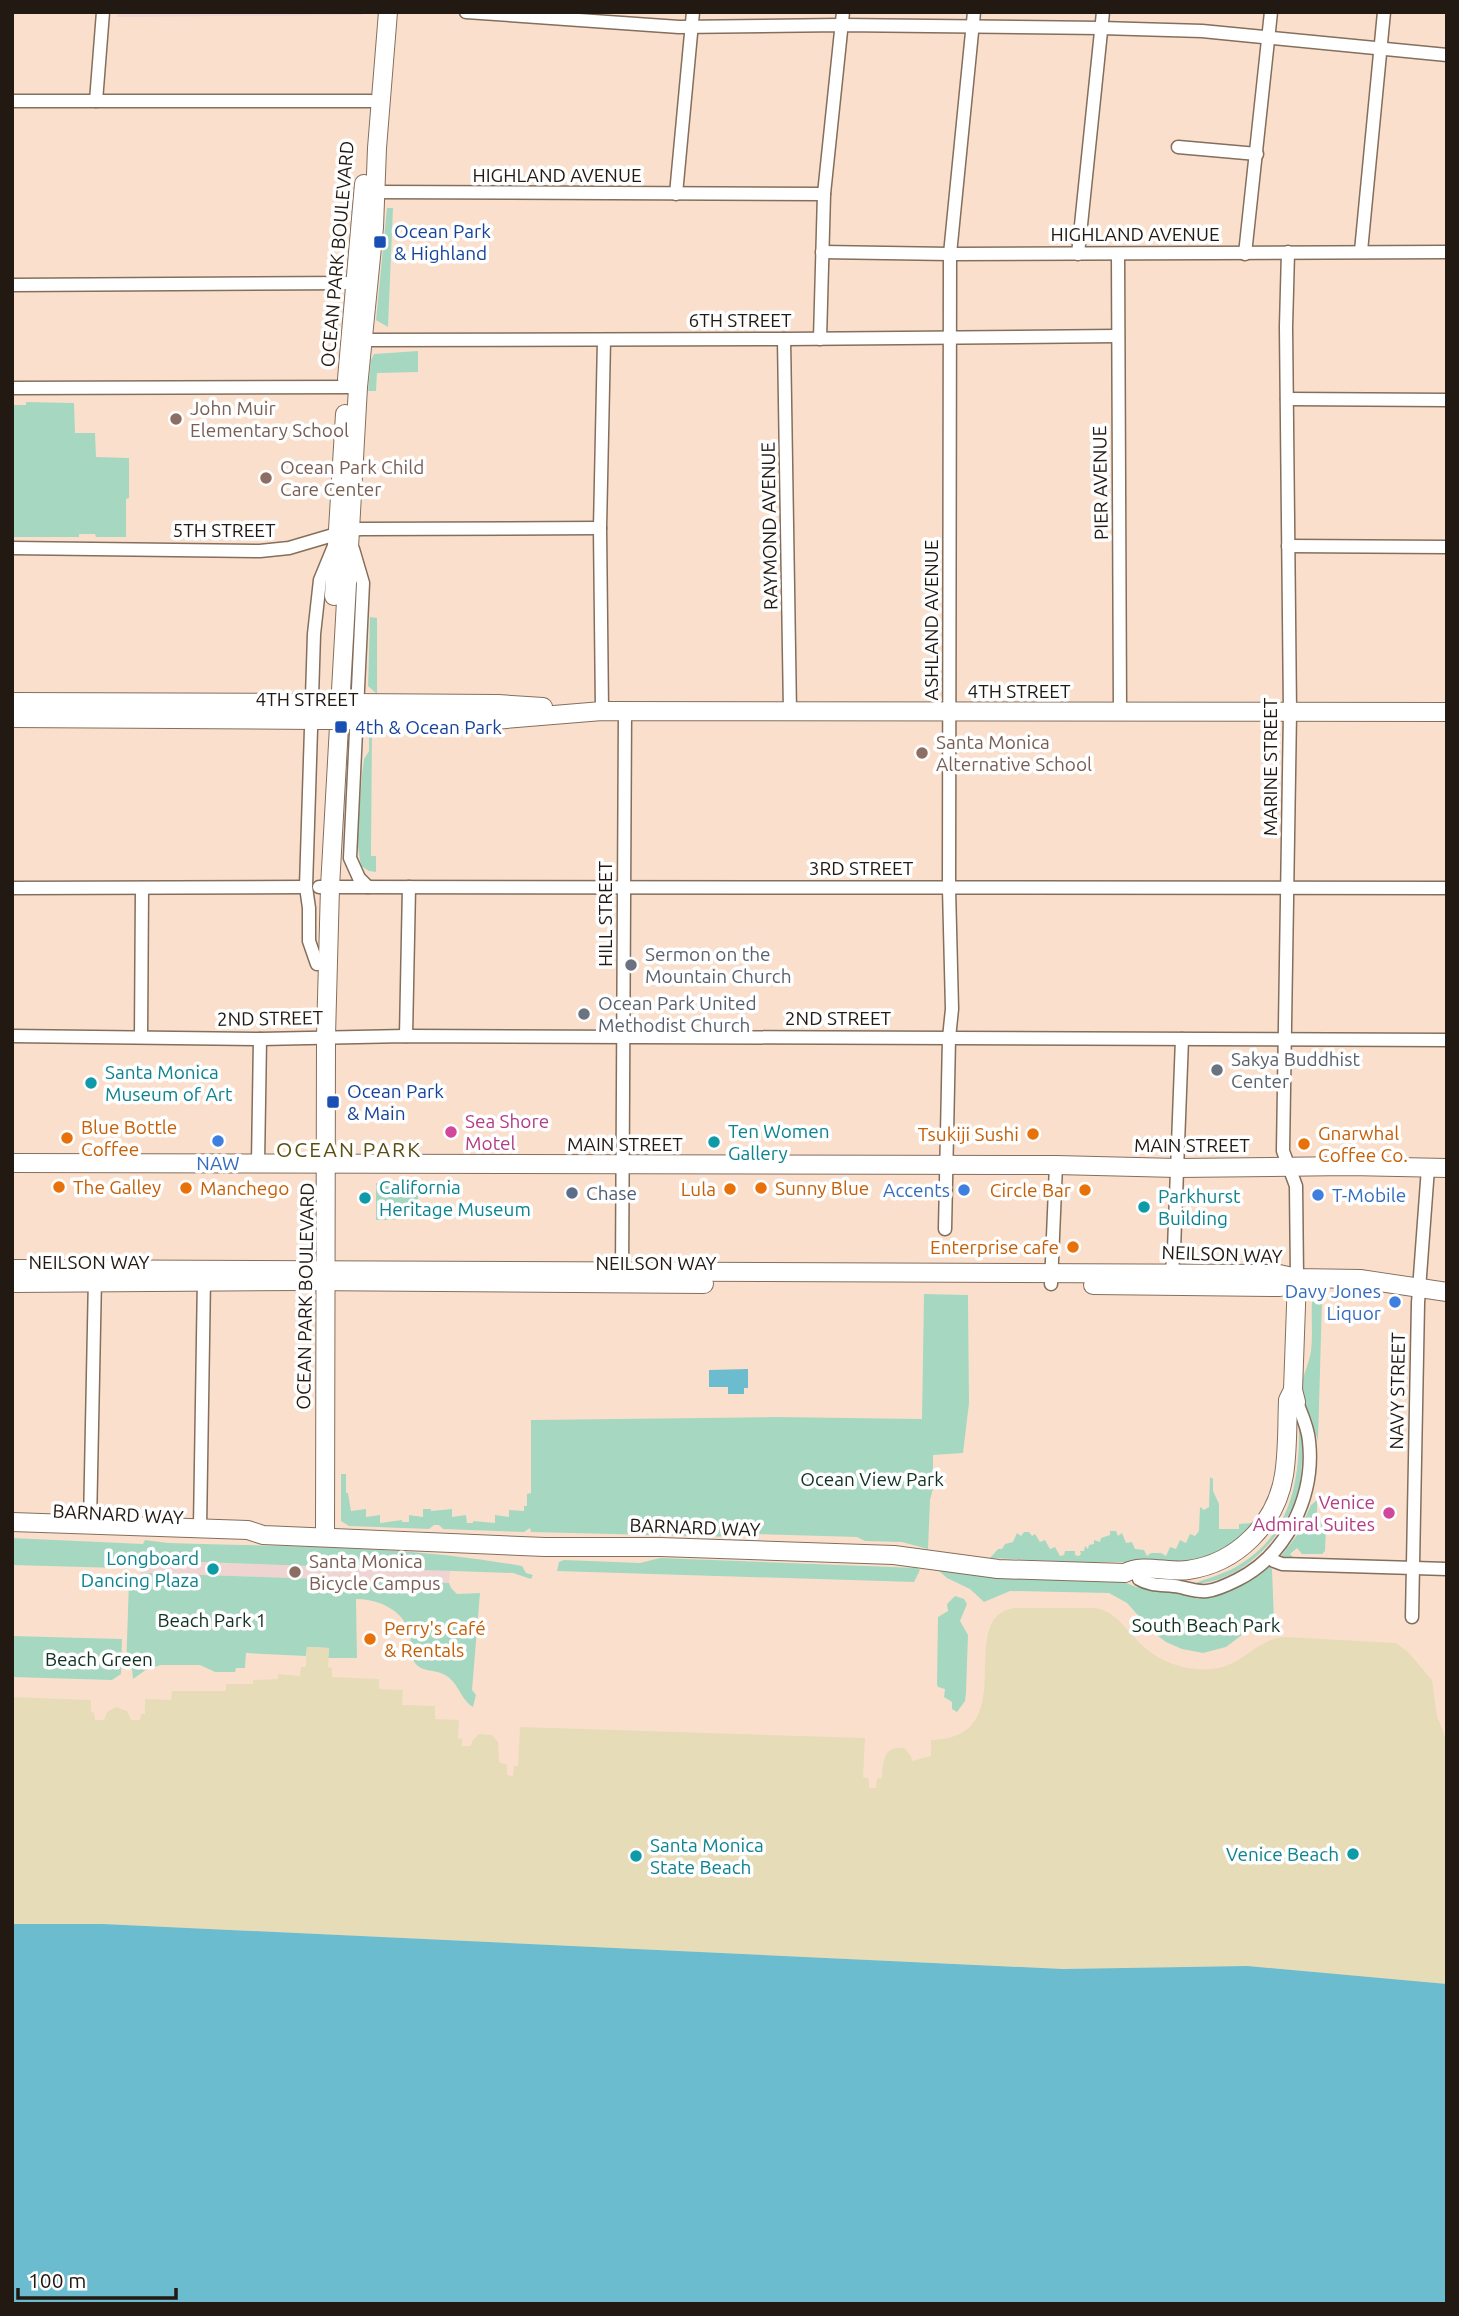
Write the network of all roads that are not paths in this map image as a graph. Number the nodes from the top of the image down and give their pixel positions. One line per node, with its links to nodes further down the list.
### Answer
1 (103, 12): 18 (street)
2 (378, 12): 19 (street, OCEAN PARK BOULEVARD)
3 (388, 12): 21 (street, OCEAN PARK BOULEVARD)
4 (466, 12): 11 (street)
5 (693, 12): 11 (street)
6 (974, 12): 12 (street, ASHLAND AVENUE)
7 (1103, 12): 13 (street)
8 (1271, 12): 14 (street)
9 (1384, 12): 15 (street)
10 (842, 19): 11 (street); 12 (street); 25 (street)
11 (692, 27): 24 (street)
12 (972, 28): 13 (street); 30 (street, ASHLAND AVENUE)
13 (1101, 28): 14 (street); 31 (street)
14 (1268, 39): 15 (street); 22 (street)
15 (1380, 49): 16 (street); 26 (street)
16 (1447, 55)
17 (12, 101): 18 (street)
18 (96, 101): 19 (street)
19 (371, 101): 21 (street, OCEAN PARK BOULEVARD)
20 (1178, 146): 22 (street)
21 (372, 149): 23 (street, OCEAN PARK BOULEVARD); 34 (street, OCEAN PARK BOULEVARD)
22 (1257, 154): 33 (street)
23 (374, 192): 24 (street, HIGHLAND AVENUE); 36 (street, OCEAN PARK BOULEVARD)
24 (676, 194): 25 (street, HIGHLAND AVENUE)
25 (824, 194): 27 (street)
26 (1361, 251): 28 (street, HIGHLAND AVENUE); 29 (street, HIGHLAND AVENUE)
27 (822, 252): 30 (street, HIGHLAND AVENUE); 39 (street)
28 (1288, 252): 33 (street, HIGHLAND AVENUE); 44 (street, MARINE STREET)
29 (1447, 252)
30 (950, 254): 31 (street, HIGHLAND AVENUE); 38 (street, ASHLAND AVENUE)
31 (1078, 254): 32 (street, HIGHLAND AVENUE)
32 (1118, 254): 33 (street, HIGHLAND AVENUE); 37 (street, PIER AVENUE)
33 (1245, 254)
34 (355, 283): 35 (street); 36 (street, OCEAN PARK BOULEVARD)
35 (12, 285)
36 (360, 325): 40 (street, 6TH STREET); 42 (street, OCEAN PARK BOULEVARD); 42 (street, OCEAN PARK BOULEVARD)
37 (1118, 336): 38 (street, 6TH STREET); 58 (street, PIER AVENUE)
38 (950, 338): 39 (street, 6TH STREET); 57 (street, ASHLAND AVENUE)
39 (820, 339): 41 (street, 6TH STREET)
40 (604, 340): 41 (street, 6TH STREET); 46 (street)
41 (785, 340): 56 (street, RAYMOND AVENUE)
42 (352, 387): 43 (street); 47 (street, OCEAN PARK BOULEVARD)
43 (12, 388)
44 (1287, 399): 45 (street); 48 (street, MARINE STREET)
45 (1447, 400)
46 (600, 528): 47 (street, 5TH STREET); 54 (street)
47 (343, 536): 50 (street, 5TH STREET); 52 (street, OCEAN PARK BOULEVARD); 53 (street, OCEAN PARK BOULEVARD); 63 (street, OCEAN PARK BOULEVARD)
48 (1288, 546): 49 (street); 59 (street, MARINE STREET)
49 (1447, 547)
50 (12, 548)
51 (12, 702): 52 (street, 4TH STREET)
52 (315, 711): 53 (street, 4TH STREET, bridge); 61 (street, 4TH STREET); 63 (street, OCEAN PARK BOULEVARD)
53 (352, 711): 54 (street, 4TH STREET); 62 (street, OCEAN PARK BOULEVARD)
54 (602, 711): 55 (street, 4TH STREET)
55 (625, 711): 56 (street, 4TH STREET); 66 (street, HILL STREET)
56 (790, 712): 57 (street, 4TH STREET)
57 (951, 712): 58 (street, 4TH STREET); 70 (street, ASHLAND AVENUE)
58 (1120, 712): 59 (street, 4TH STREET)
59 (1290, 712): 60 (street, 4TH STREET); 67 (street, MARINE STREET)
60 (1441, 712)
61 (12, 719)
62 (350, 858): 63 (street); 64 (street)
63 (318, 887): 64 (street, 3RD STREET); 69 (street, 3RD STREET); 73 (street, OCEAN PARK BOULEVARD); 73 (street, OCEAN PARK BOULEVARD)
64 (368, 887): 65 (street, 3RD STREET)
65 (409, 887): 66 (street, 3RD STREET); 74 (street)
66 (625, 887): 70 (street, 3RD STREET); 76 (street, HILL STREET)
67 (1288, 887): 70 (street, 3RD STREET); 71 (street, 3RD STREET); 78 (street, MARINE STREET)
68 (12, 888): 69 (street, 3RD STREET)
69 (142, 888): 75 (street)
70 (949, 888): 77 (street, ASHLAND AVENUE)
71 (1447, 888)
72 (12, 1036): 75 (street, 2ND STREET)
73 (321, 1036): 74 (street, 2ND STREET); 79 (street, 2ND STREET); 85 (street, OCEAN PARK BOULEVARD)
74 (406, 1036): 76 (street, 2ND STREET)
75 (141, 1037): 79 (street, 2ND STREET)
76 (624, 1037): 77 (street, 2ND STREET); 84 (street, HILL STREET)
77 (949, 1038): 80 (street, 2ND STREET); 86 (street, ASHLAND AVENUE)
78 (1286, 1038): 80 (street, 2ND STREET); 81 (street, 2ND STREET); 88 (street, MARINE STREET)
79 (260, 1039): 83 (street)
80 (1182, 1039): 89 (street)
81 (1447, 1040)
82 (12, 1163): 83 (street, MAIN STREET)
83 (258, 1163): 85 (street, MAIN STREET)
84 (624, 1164): 85 (street, MAIN STREET); 86 (street, MAIN STREET); 97 (street, HILL STREET)
85 (321, 1165): 96 (street, OCEAN PARK BOULEVARD)
86 (947, 1165): 87 (street, MAIN STREET); 92 (street, ASHLAND AVENUE)
87 (1056, 1165): 89 (street, MAIN STREET); 99 (street)
88 (1290, 1166): 89 (street, MAIN STREET); 90 (street, MAIN STREET); 98 (street, MARINE STREET)
89 (1177, 1168): 100 (street)
90 (1428, 1168): 91 (street, MAIN STREET); 102 (street, NAVY STREET)
91 (1447, 1168)
92 (945, 1229)
93 (12, 1269): 94 (street, NEILSON WAY)
94 (95, 1276): 95 (street, NEILSON WAY); 101 (street, NEILSON WAY); 106 (street)
95 (204, 1276): 96 (street, NEILSON WAY); 107 (street)
96 (320, 1276): 97 (street, NEILSON WAY); 110 (street, OCEAN PARK BOULEVARD)
97 (622, 1278): 99 (street, NEILSON WAY)
98 (1297, 1278): 100 (street, NEILSON WAY); 102 (street, NEILSON WAY); 104 (street, BARNARD WAY)
99 (1051, 1279): 100 (street, NEILSON WAY)
100 (1171, 1279)
101 (12, 1283)
102 (1419, 1289): 103 (street, NEILSON WAY); 112 (street, NAVY STREET)
103 (1447, 1292)
104 (1294, 1395): 111 (street, BARNARD WAY); 114 (street, BARNARD WAY)
105 (12, 1522): 106 (street, BARNARD WAY)
106 (90, 1524): 107 (street, BARNARD WAY)
107 (200, 1528): 109 (street, BARNARD WAY)
108 (12, 1530): 109 (street, BARNARD WAY)
109 (262, 1535): 110 (street, BARNARD WAY)
110 (319, 1537): 114 (street, BARNARD WAY)
111 (1270, 1556): 112 (street); 114 (street, BARNARD WAY)
112 (1412, 1569): 113 (street); 115 (street, NAVY STREET)
113 (1447, 1569)
114 (1132, 1576)
115 (1412, 1616)

